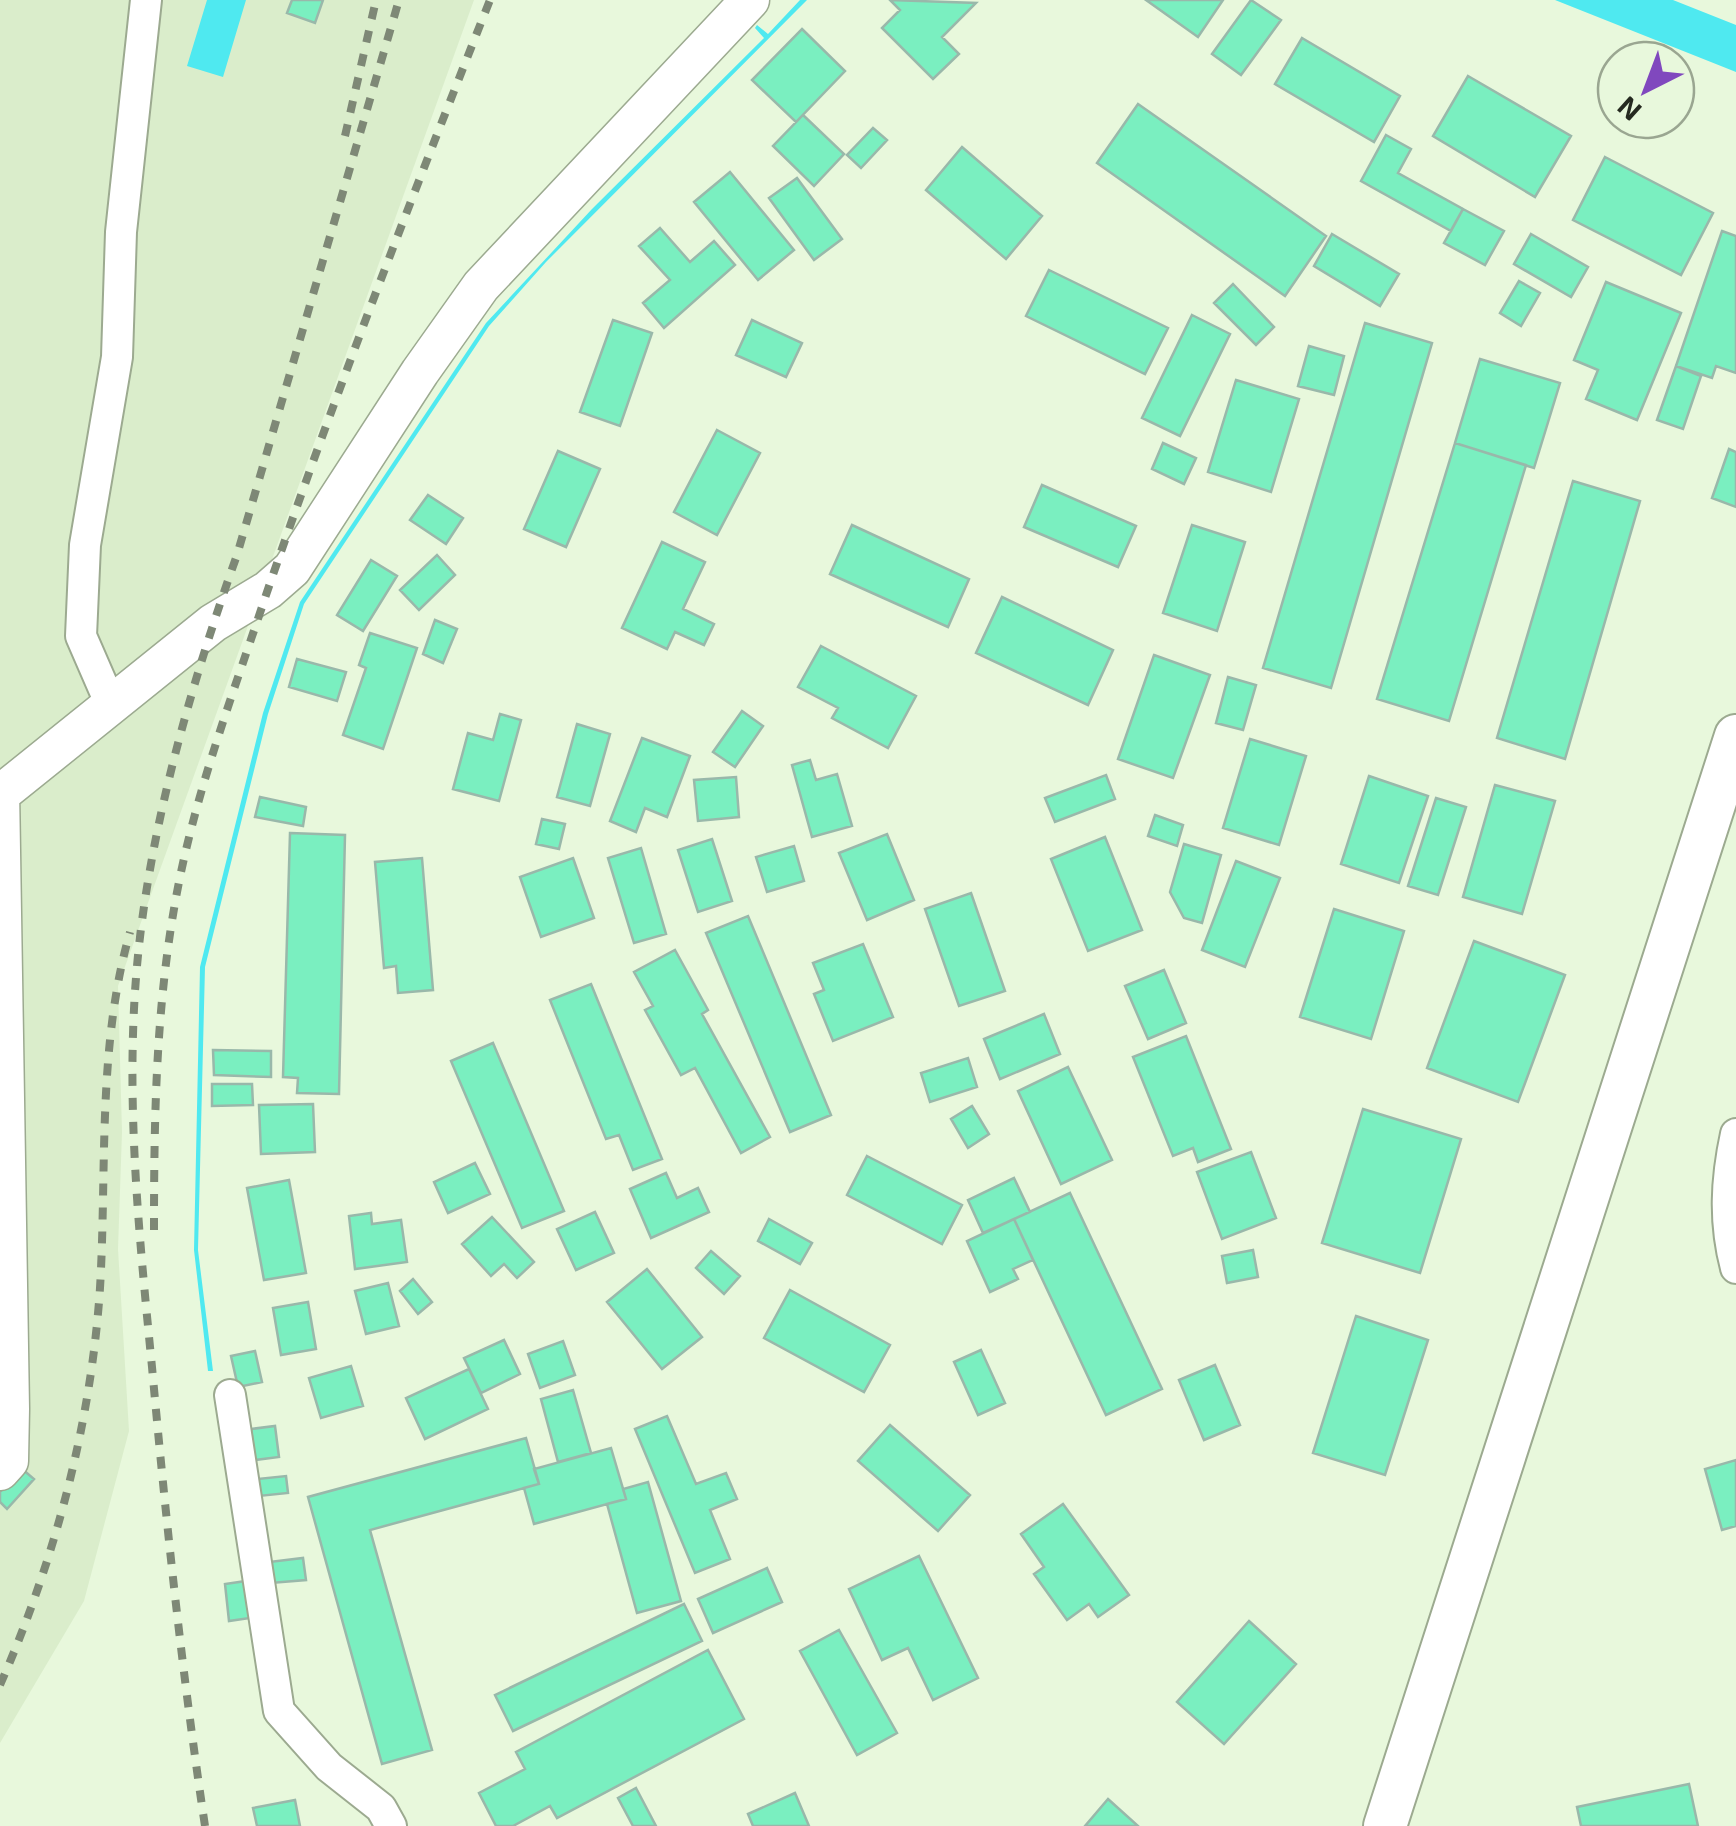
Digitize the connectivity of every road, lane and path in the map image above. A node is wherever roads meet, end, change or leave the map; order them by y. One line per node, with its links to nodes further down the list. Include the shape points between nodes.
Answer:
1 (146, 0): 3 (street, via 121,232 117,357 84,563 80,636)
2 (750, 0): 3 (street, via 482,286 292,569)
3 (112, 705): 5 (street)
4 (1736, 736): 11 (main road)
5 (2, 791): 9 (street, via 10,1410 9,1461)
6 (1736, 1134): 7 (street, via 1727,1196)
7 (1736, 1268)
8 (230, 1396): 10 (street, via 278,1712 329,1768 381,1808)
9 (0, 1471)
10 (391, 1826)
11 (1385, 1826)

